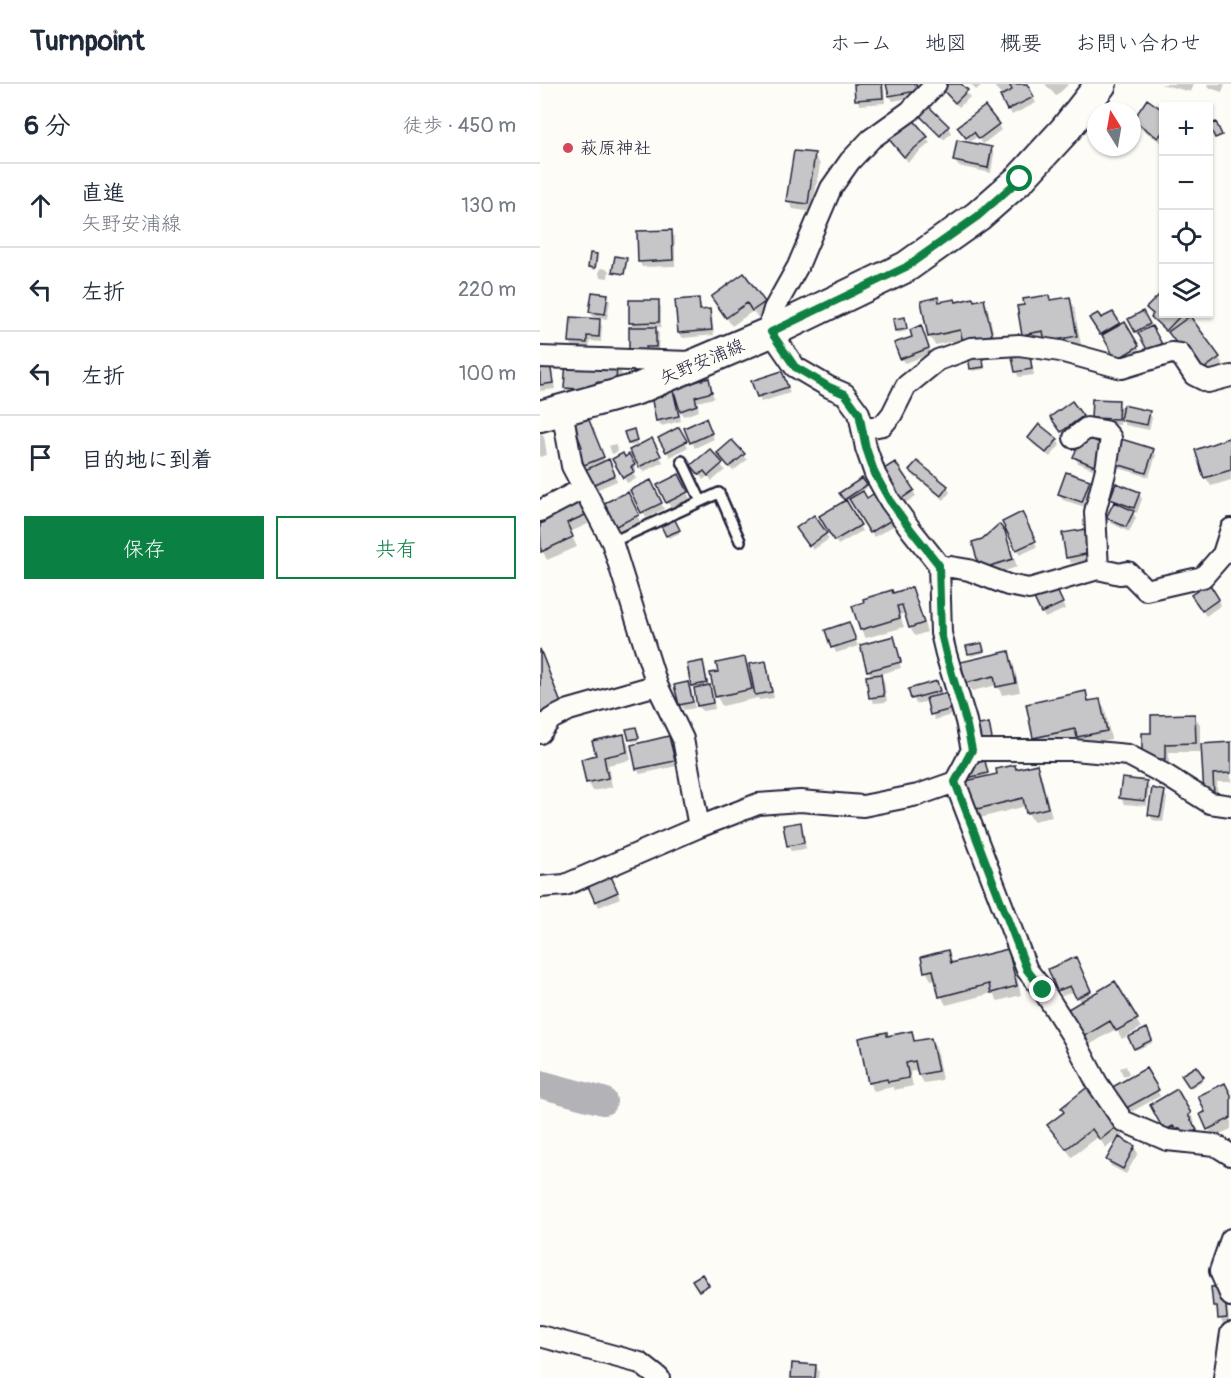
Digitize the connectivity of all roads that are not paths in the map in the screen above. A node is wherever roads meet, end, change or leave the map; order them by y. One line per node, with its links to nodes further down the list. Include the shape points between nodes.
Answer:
1 (936, 84): 3 (street, via 910,111 871,139 831,188 798,266 774,309)
2 (1101, 84): 3 (main road, 矢野安浦線, via 1020,179 978,216 906,267)
3 (771, 332): 5 (main road, 矢野安浦線); 8 (street, via 795,367 845,394 859,413)
4 (540, 357): 5 (street)
5 (703, 362): 7 (main road, 矢野安浦線, via 637,389)
6 (1231, 376): 8 (street, via 1208,382 1194,375 1180,354 1171,353 1122,368 1060,351 1019,345 971,348 938,360 906,386 883,424)
7 (551, 413): 11 (street)
8 (862, 429): 17 (street, via 875,474 890,501)
9 (1074, 438): 18 (street, via 1087,428 1105,431 1111,438 1095,512)
10 (682, 461): 12 (lane)
11 (584, 488): 13 (street); 16 (street)
12 (701, 501): 15 (lane, via 719,493); 16 (lane)
13 (540, 511)
14 (1231, 529): 18 (street, via 1223,554 1203,577 1146,591 1128,572)
15 (740, 541)
16 (612, 542): 19 (street)
17 (939, 565): 18 (street, via 1029,589); 21 (street, via 941,633)
18 (1098, 569)
19 (657, 685): 20 (street, via 569,710 551,719); 24 (street, via 684,739)
20 (540, 733)
21 (972, 750): 22 (street); 23 (street, via 1074,750 1128,755 1210,803)
22 (955, 782): 24 (street, via 918,795 863,806 801,801 758,804); 26 (street, via 1027,970 1123,1121 1167,1140 1215,1145)
23 (1231, 806)
24 (699, 827): 25 (street, via 565,885)
25 (540, 887)
26 (1231, 1155)
27 (1231, 1239): 28 (street, via 1220,1271)
28 (1231, 1296)
29 (1231, 1333): 32 (street)
30 (540, 1336): 31 (street, via 640,1363)
31 (659, 1378)
32 (1224, 1378)

